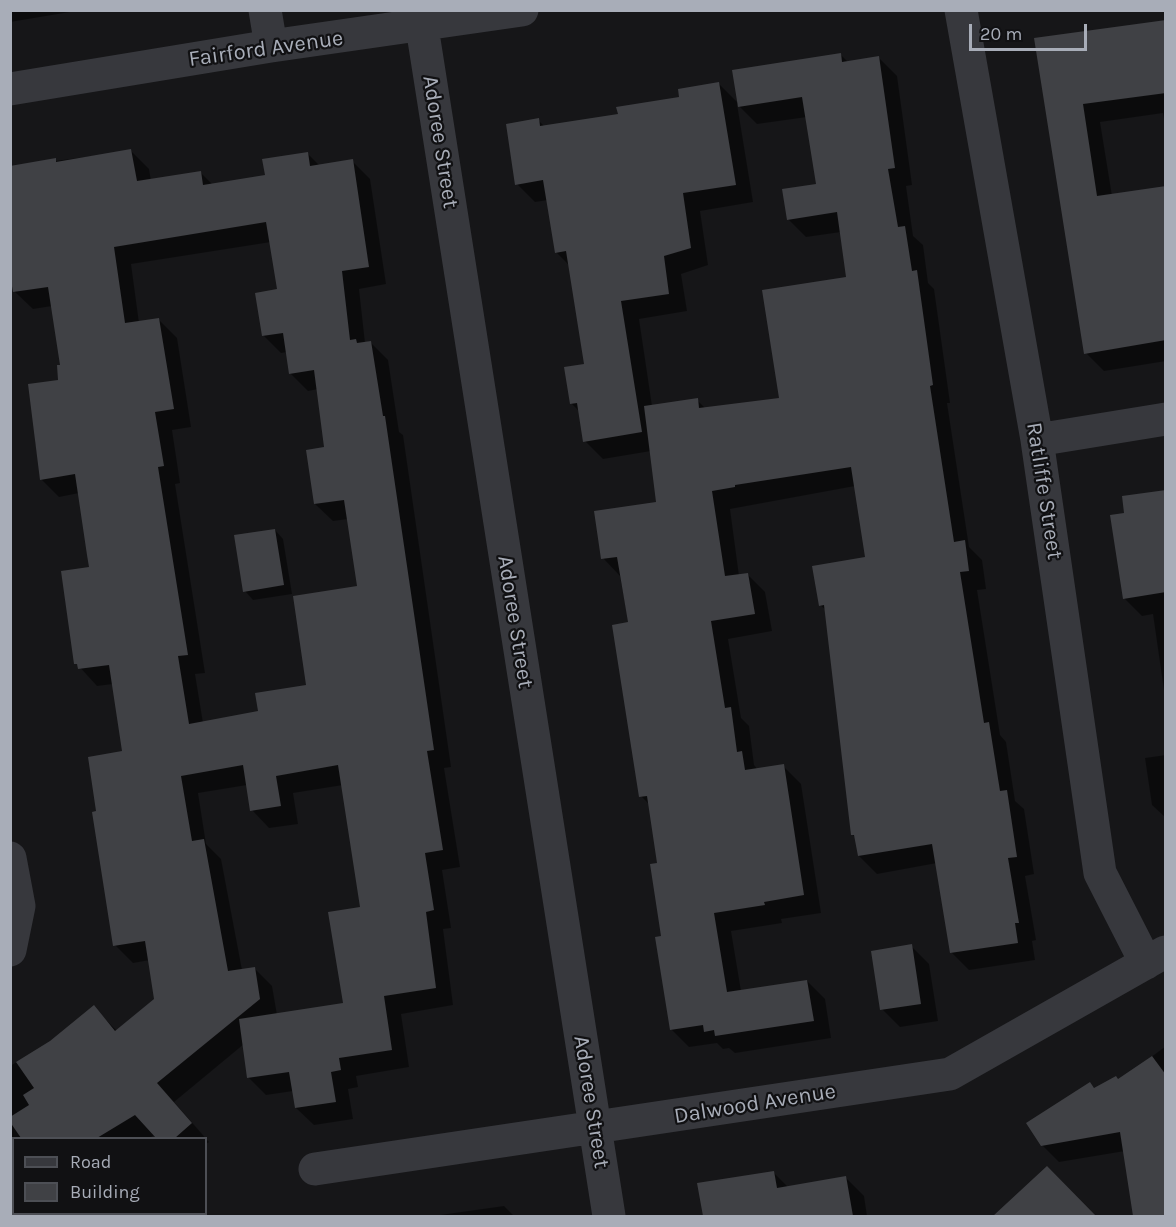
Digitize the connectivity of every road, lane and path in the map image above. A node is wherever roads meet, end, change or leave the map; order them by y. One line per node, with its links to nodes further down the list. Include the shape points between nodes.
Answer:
1 (265, 10): 5 (street)
2 (522, 10): 4 (street, Fairford Avenue)
3 (961, 10): 8 (street, Ratliffe Street)
4 (422, 27): 5 (street, Fairford Avenue); 12 (street, Adoree Street)
5 (271, 46): 6 (street, Fairford Avenue)
6 (10, 89)
7 (1166, 419): 8 (street)
8 (1037, 440): 11 (street, Ratliffe Street, via 1100,873)
9 (10, 858): 10 (street, via 19,906)
10 (11, 949)
11 (1156, 957): 12 (street, Dalwood Avenue, via 950,1074)
12 (595, 1129): 13 (street, Dalwood Avenue); 14 (street, Adoree Street)
13 (315, 1169)
14 (609, 1216)

